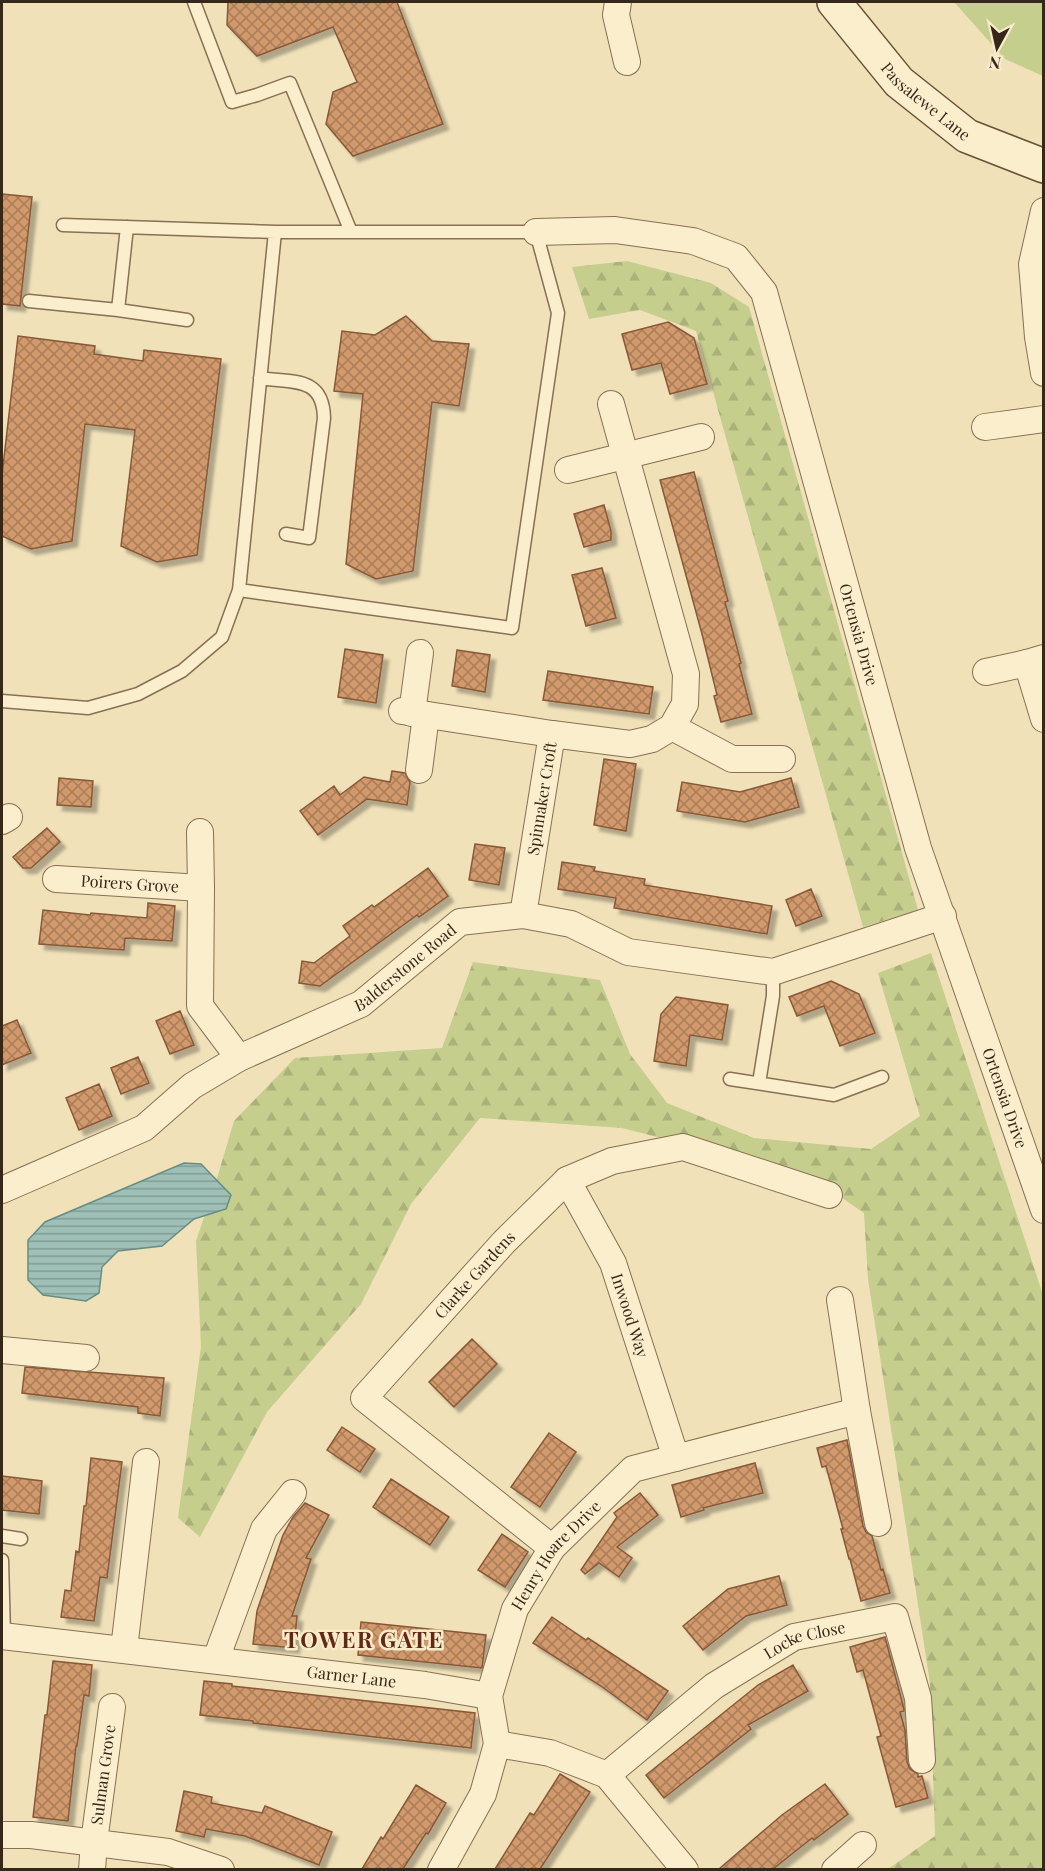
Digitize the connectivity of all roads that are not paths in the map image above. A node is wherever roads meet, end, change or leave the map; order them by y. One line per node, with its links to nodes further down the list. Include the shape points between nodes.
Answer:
1 (194, 2): 10 (lane, via 232,102 290,83)
2 (618, 2): 4 (street, via 616,15)
3 (834, 2): 5 (street, Passalewe Lane, via 899,82 967,136)
4 (627, 62)
5 (1044, 166)
6 (1044, 211): 15 (street, via 1032,264)
7 (63, 225): 8 (lane)
8 (127, 227): 9 (lane); 13 (lane)
9 (275, 232): 10 (lane); 16 (lane)
10 (351, 232): 11 (lane)
11 (536, 232): 24 (lane, via 558,314 512,628); 39 (street, Ortensia Drive, via 615,230 693,241 736,257 764,292 918,848)
12 (29, 301): 13 (lane)
13 (118, 310): 14 (lane)
14 (187, 320)
15 (1044, 373)
16 (260, 378): 23 (lane, via 309,385 324,405 309,538); 24 (lane)
17 (611, 404): 21 (street)
18 (1044, 419): 19 (street)
19 (986, 427)
20 (701, 437): 21 (street)
21 (625, 456): 22 (street); 31 (street, via 686,674 685,704)
22 (568, 470)
23 (286, 534)
24 (239, 590): 28 (lane, via 222,637 182,671 138,694 88,708)
25 (420, 653): 29 (street)
26 (1035, 660): 27 (street); 30 (street)
27 (986, 672)
28 (2, 701)
29 (413, 713): 32 (street); 34 (street)
30 (1044, 719)
31 (672, 727): 32 (street, Spinnaker Croft, via 652,739 630,744); 33 (street, via 732,759)
32 (552, 734): 38 (street, Spinnaker Croft)
33 (782, 759)
34 (419, 770)
35 (200, 832): 37 (street, Poirers Grove)
36 (56, 879): 37 (street, Poirers Grove)
37 (201, 888): 41 (street, Poirers Grove, via 200,1006)
38 (523, 915): 40 (street, Balderstone Road, via 571,924 628,952); 41 (street, Balderstone Road, via 460,922 361,1004)
39 (943, 916): 40 (street, Balderstone Road); 48 (street, Ortensia Drive)
40 (772, 972): 44 (lane)
41 (239, 1058): 46 (street, Balderstone Road, via 192,1086 144,1128)
42 (882, 1077): 44 (lane, via 834,1095)
43 (730, 1079): 44 (lane)
44 (759, 1083)
45 (567, 1180): 47 (street, Clarke Gardens, via 612,1161 683,1147); 53 (street, Inwood Way, via 613,1263); 59 (street, Clarke Gardens, via 504,1242 364,1398)
46 (2, 1187)
47 (829, 1195)
48 (1044, 1209)
49 (840, 1300): 52 (street)
50 (2, 1350): 51 (street)
51 (86, 1359)
52 (857, 1411): 53 (street, Henry Hoare Drive); 56 (street)
53 (676, 1458): 59 (street, Henry Hoare Drive, via 633,1470)
54 (146, 1462): 62 (street)
55 (293, 1493): 63 (street, via 264,1529)
56 (878, 1523)
57 (2, 1536): 58 (lane)
58 (21, 1539)
59 (552, 1548): 64 (street, Henry Hoare Drive, via 515,1609)
60 (2, 1560): 61 (lane)
61 (3, 1636): 62 (street, Garner Lane)
62 (124, 1649): 63 (street, Garner Lane)
63 (216, 1659): 64 (street, Garner Lane, via 425,1684)
64 (489, 1696): 66 (street, Henry Hoare Drive)
65 (112, 1707): 70 (street, Sulman Grove)
66 (497, 1744): 68 (street, via 550,1753); 74 (street, Henry Hoare Drive, via 483,1794)
67 (922, 1760): 68 (street, Locke Close, via 918,1698 895,1617 794,1637 714,1686)
68 (607, 1775): 75 (street)
69 (2, 1835): 70 (street, Sulman Grove)
70 (94, 1842): 72 (street, Sulman Grove); 73 (street, Sulman Grove, via 168,1852)
71 (863, 1845): 76 (street)
72 (92, 1869)
73 (221, 1869)
74 (441, 1869)
75 (685, 1869)
76 (835, 1869)

